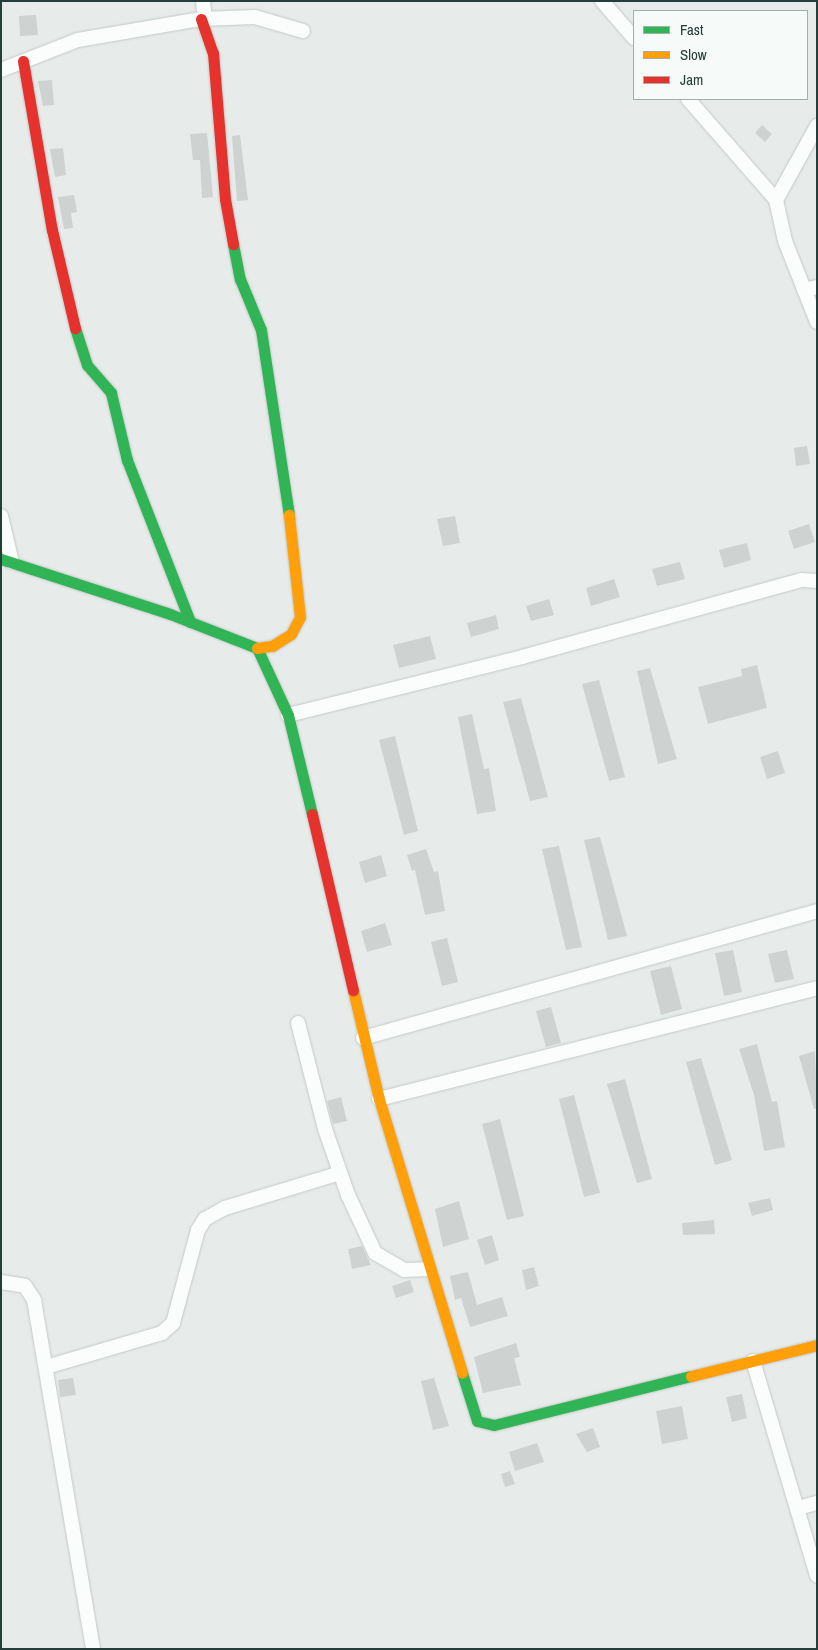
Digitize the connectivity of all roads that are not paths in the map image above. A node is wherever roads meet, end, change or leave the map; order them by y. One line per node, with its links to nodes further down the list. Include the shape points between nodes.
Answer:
1 (203, 1): 3 (street)
2 (602, 1): 5 (street)
3 (203, 19): 4 (street, via 254,17); 6 (street, via 78,40); 17 (street, via 213,52 225,199 240,279 262,330 298,574 300,617 291,634 272,646)
4 (303, 31)
5 (633, 37)
6 (23, 62): 7 (street); 16 (street, via 52,230 79,346 87,365 111,393 135,484)
7 (1, 70)
8 (689, 100): 10 (street)
9 (817, 126): 10 (street)
10 (776, 200): 11 (street, via 785,241)
11 (810, 288): 12 (street)
12 (817, 322)
13 (1, 516): 14 (street)
14 (7, 560): 16 (street)
15 (817, 581): 18 (street, via 802,580 522,658)
16 (190, 622): 17 (street)
17 (257, 648): 18 (street)
18 (288, 715): 22 (street)
19 (817, 911): 22 (street)
20 (817, 988): 23 (street)
21 (298, 1023): 24 (street)
22 (363, 1038): 23 (street)
23 (379, 1100): 25 (street)
24 (340, 1173): 25 (street, via 375,1254 404,1270); 29 (street, via 225,1208 205,1219 198,1230 173,1323 162,1333)
25 (429, 1268): 28 (street, via 477,1421 494,1425)
26 (1, 1282): 29 (street, via 25,1286 31,1291)
27 (817, 1345): 28 (street)
28 (753, 1361): 31 (street)
29 (46, 1367): 33 (street)
30 (817, 1503): 31 (street)
31 (798, 1508): 32 (street)
32 (817, 1576)
33 (93, 1649)

